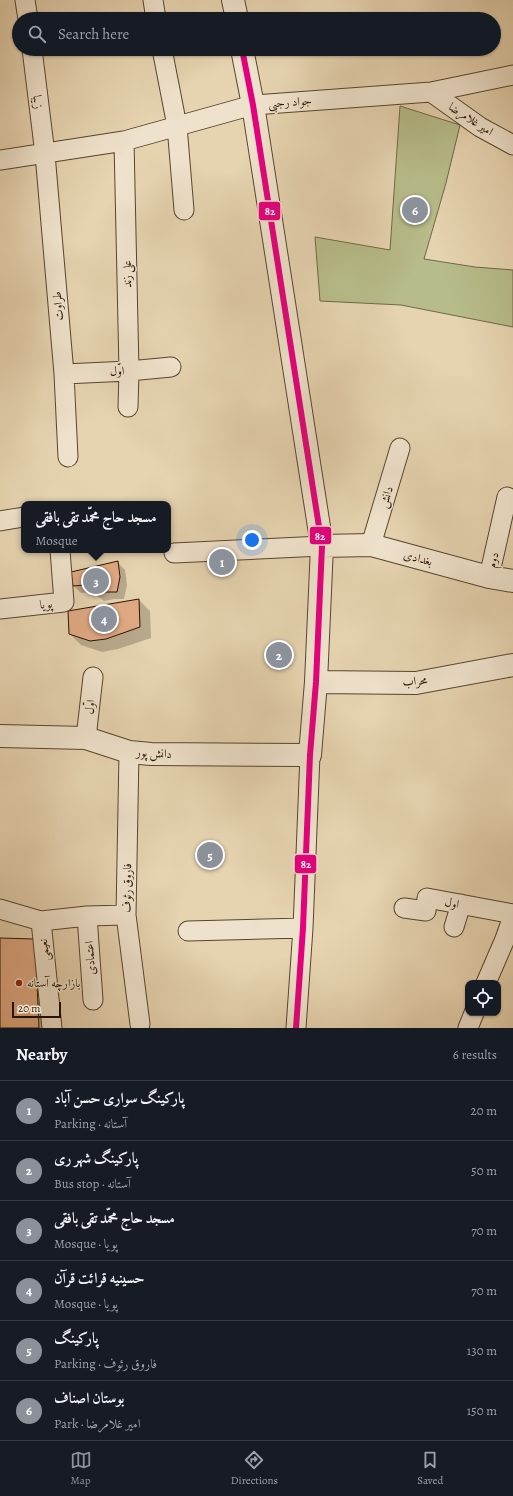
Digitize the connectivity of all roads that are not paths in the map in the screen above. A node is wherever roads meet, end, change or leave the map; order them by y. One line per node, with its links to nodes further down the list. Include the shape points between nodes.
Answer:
1 (25, 0): 4 (street)
2 (153, 0): 5 (street)
3 (233, 0): 6 (street)
4 (27, 12)
5 (155, 12)
6 (235, 12)
7 (33, 56): 16 (street, زیبا)
8 (163, 56): 13 (street)
9 (243, 56): 12 (street)
10 (513, 76): 11 (street, جواد رجبی)
11 (431, 92): 12 (street, جواد رجبی); 15 (street, امیر غلامرضا, via 480,127)
12 (252, 105): 13 (street, جواد رجبی); 29 (street)
13 (177, 126): 14 (street, جواد رجبی); 18 (street)
14 (124, 141): 16 (street, جواد رجبی); 20 (street, علی زند)
15 (513, 144)
16 (45, 154): 17 (street, جواد رجبی); 21 (street, طراوت)
17 (0, 160)
18 (184, 210)
19 (171, 367): 20 (street, اوّل)
20 (129, 371): 21 (street, اوّل); 22 (street, علی زند)
21 (64, 374): 24 (street, طراوت)
22 (128, 407)
23 (400, 448): 28 (street, دانش)
24 (68, 457)
25 (507, 497): 32 (street, دوم)
26 (21, 518): 27 (street)
27 (0, 521)
28 (371, 545): 29 (street, بغدادی); 32 (street, بغدادی)
29 (322, 546): 31 (street); 37 (street)
30 (60, 553): 34 (street, پویا, via 64,602)
31 (174, 553)
32 (489, 577): 33 (street, بغدادی)
33 (513, 582)
34 (0, 609)
35 (513, 666): 37 (street, محراب, via 416,683)
36 (93, 677): 39 (street, اوّل)
37 (316, 682): 41 (street)
38 (0, 736): 39 (street, دانش پور)
39 (86, 738): 40 (street, دانش پور)
40 (130, 752): 41 (street, دانش پور); 45 (street, فاروق رئوف)
41 (310, 755): 50 (street)
42 (461, 904): 43 (street, اول, via 427,898 426,912); 46 (street, اول); 49 (street)
43 (404, 908)
44 (0, 909): 48 (street)
45 (126, 915): 47 (street); 56 (street, فاروق رئوف)
46 (513, 915): 52 (street)
47 (87, 916): 48 (street); 54 (street, اعتمادی)
48 (41, 921): 57 (street, نعیمی)
49 (454, 927)
50 (303, 928): 51 (street); 58 (street)
51 (188, 931)
52 (509, 940): 53 (street)
53 (488, 980)
54 (93, 1000)
55 (473, 1016): 59 (street)
56 (140, 1024)
57 (52, 1028)
58 (296, 1028)
59 (468, 1028)

